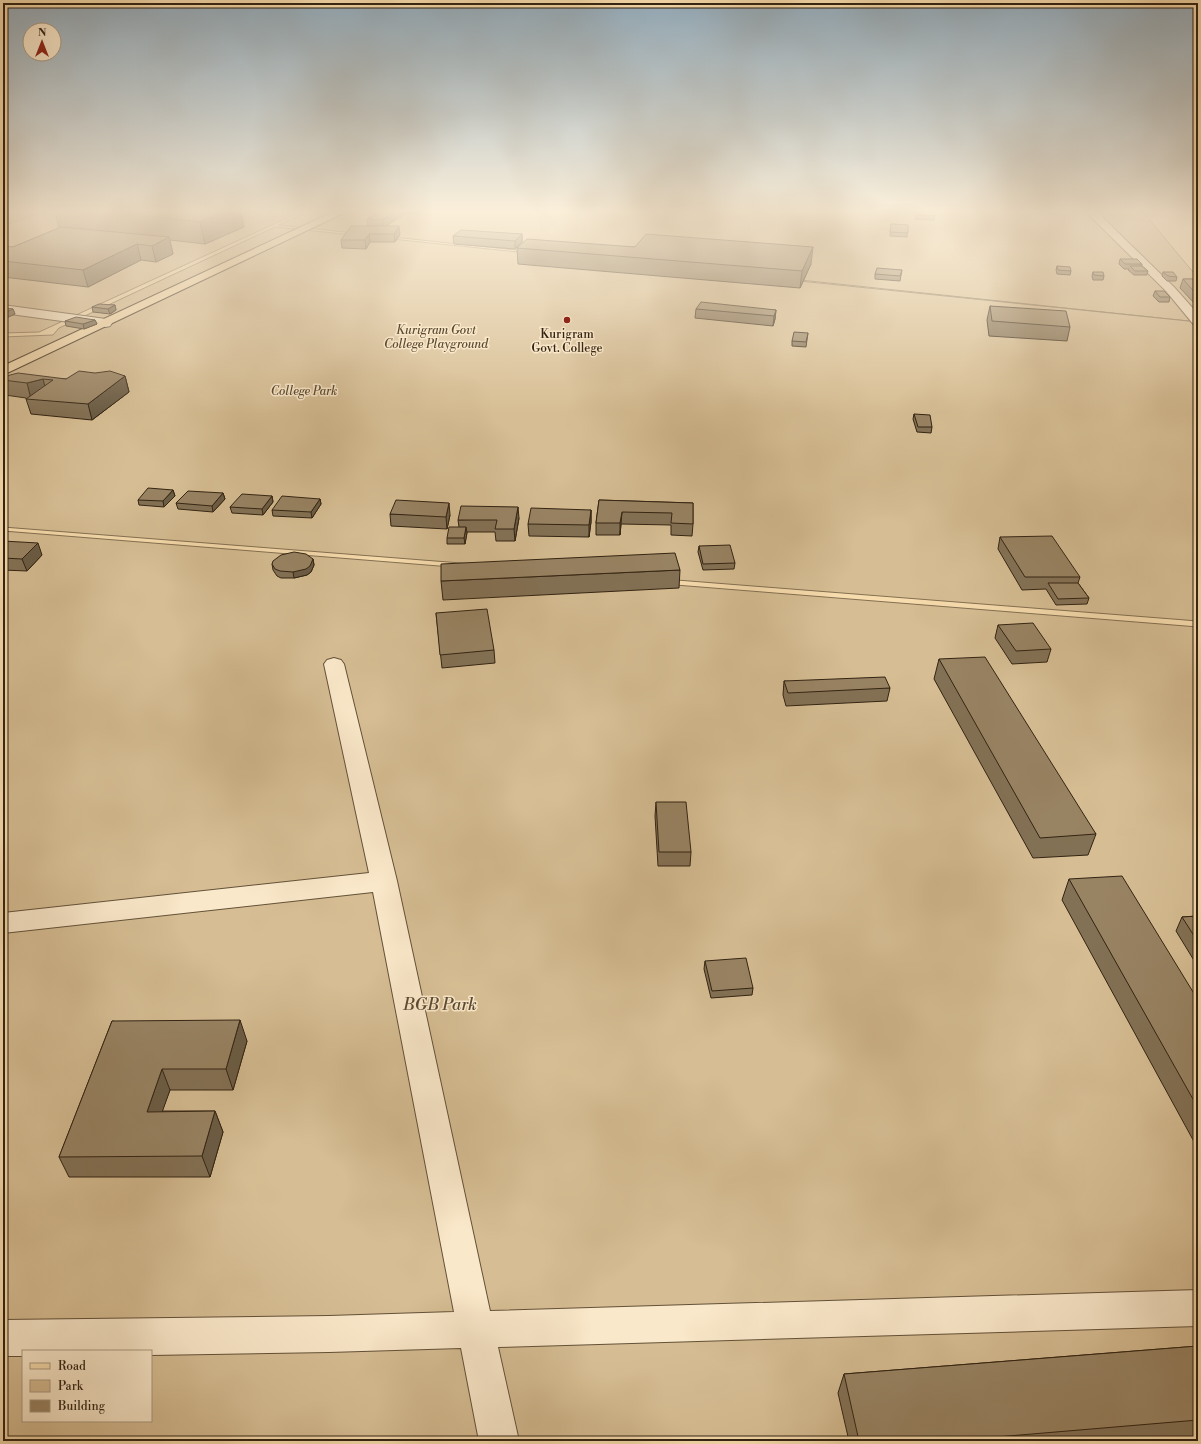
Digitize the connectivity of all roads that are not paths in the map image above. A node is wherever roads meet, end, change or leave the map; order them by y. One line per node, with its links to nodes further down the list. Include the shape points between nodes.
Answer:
1 (198, 279): 5 (main road)
2 (1159, 279): 4 (street)
3 (3, 309): 5 (street)
4 (1198, 322)
5 (106, 323): 6 (main road)
6 (3, 371)
7 (334, 664): 8 (street)
8 (384, 881): 9 (street); 11 (street)
9 (3, 923)
10 (1198, 1308): 11 (street)
11 (477, 1330): 12 (street); 13 (street)
12 (3, 1338)
13 (499, 1441)

